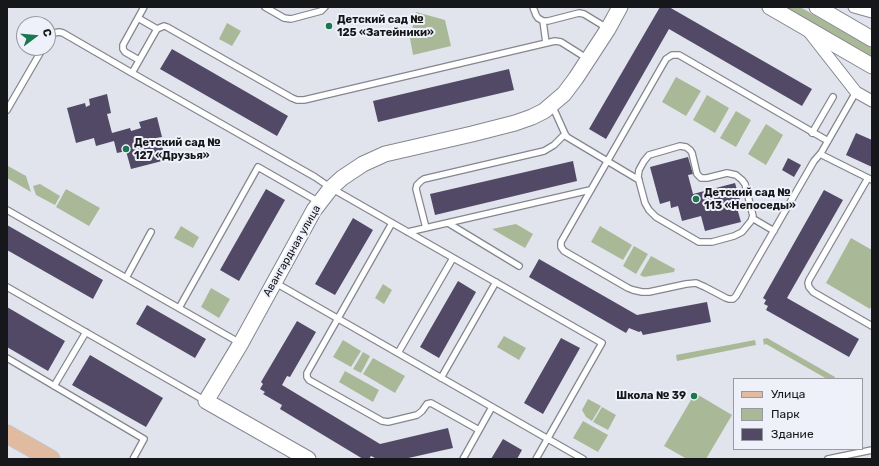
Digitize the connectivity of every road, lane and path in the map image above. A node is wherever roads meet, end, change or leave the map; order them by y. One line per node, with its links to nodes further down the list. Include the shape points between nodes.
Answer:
1 (144, 7): 10 (lane)
2 (265, 7): 3 (lane, via 284,18 291,19 321,11)
3 (325, 7)
4 (533, 7): 11 (lane, via 538,18)
5 (620, 7): 14 (street, Авангардная улица)
6 (770, 7): 12 (street)
7 (817, 7): 16 (street)
8 (854, 7): 9 (street)
9 (872, 12)
10 (138, 18): 13 (lane); 20 (lane, via 123,47 125,52)
11 (543, 21): 14 (lane, via 579,13); 17 (lane)
12 (805, 27): 21 (street); 23 (street)
13 (157, 29): 17 (lane, via 166,27 292,98 301,100); 20 (lane)
14 (608, 29): 19 (street, Авангардная улица)
15 (56, 33): 22 (lane, via 63,33)
16 (872, 39)
17 (546, 43): 19 (lane, via 560,42)
18 (38, 56): 27 (lane)
19 (588, 59): 26 (street, Авангардная улица, via 564,94)
20 (139, 60): 22 (lane)
21 (872, 66)
22 (132, 73): 35 (lane)
23 (856, 92): 25 (street); 30 (lane)
24 (833, 97): 28 (lane)
25 (872, 101)
26 (552, 104): 29 (lane); 35 (street, Авангардная улица, via 544,111 515,123 386,154 363,164)
27 (7, 110)
28 (812, 133): 30 (lane); 32 (lane, via 679,55 672,55 666,59)
29 (565, 134): 32 (lane, via 570,140); 42 (lane, via 544,151 421,181 416,189)
30 (828, 141): 31 (lane)
31 (820, 154): 33 (lane); 43 (lane)
32 (607, 161): 34 (lane); 36 (lane)
33 (870, 179): 54 (lane, via 808,283 812,292)
34 (639, 180): 39 (lane, via 645,203 651,213 699,242 712,242 737,234 744,230); 39 (lane, via 639,170 648,156 680,146 686,147 692,153 697,174 701,178 727,173 742,180)
35 (331, 188): 37 (street, Авангардная улица); 40 (lane)
36 (590, 190): 41 (lane); 43 (lane, via 561,242 561,247 637,292 691,283 705,287 729,300 734,299)
37 (319, 202): 49 (street, Авангардная улица); 52 (lane, via 258,167)
38 (7, 210): 48 (lane)
39 (752, 218): 43 (lane)
40 (392, 223): 45 (lane); 53 (lane)
41 (448, 223): 42 (lane); 47 (lane)
42 (426, 228): 45 (lane)
43 (774, 231)
44 (151, 232): 48 (lane)
45 (408, 232): 46 (lane)
46 (453, 258): 50 (lane); 57 (lane)
47 (519, 266)
48 (126, 278): 52 (lane)
49 (274, 282): 53 (lane); 56 (street, Авангардная улица)
50 (496, 282): 59 (lane); 65 (lane, via 602,343)
51 (7, 287): 55 (lane)
52 (179, 308): 56 (lane)
53 (338, 319): 57 (lane); 63 (lane, via 307,373 309,380 382,421 417,415 431,403)
54 (872, 326)
55 (86, 332): 60 (lane); 61 (lane)
56 (240, 343): 61 (street, Авангардная улица)
57 (398, 353): 59 (lane)
58 (7, 358): 60 (lane)
59 (441, 378): 62 (lane)
60 (54, 386): 68 (lane, via 144,439)
61 (206, 401): 69 (street)
62 (492, 407): 63 (lane); 65 (lane)
63 (479, 430): 70 (lane)
64 (7, 434): 67 (main road)
65 (547, 439): 71 (lane); 72 (lane)
66 (872, 450): 73 (lane)
67 (51, 459)
68 (133, 459)
69 (308, 459)
70 (462, 459)
71 (536, 459)
72 (583, 459)
73 (828, 459)

